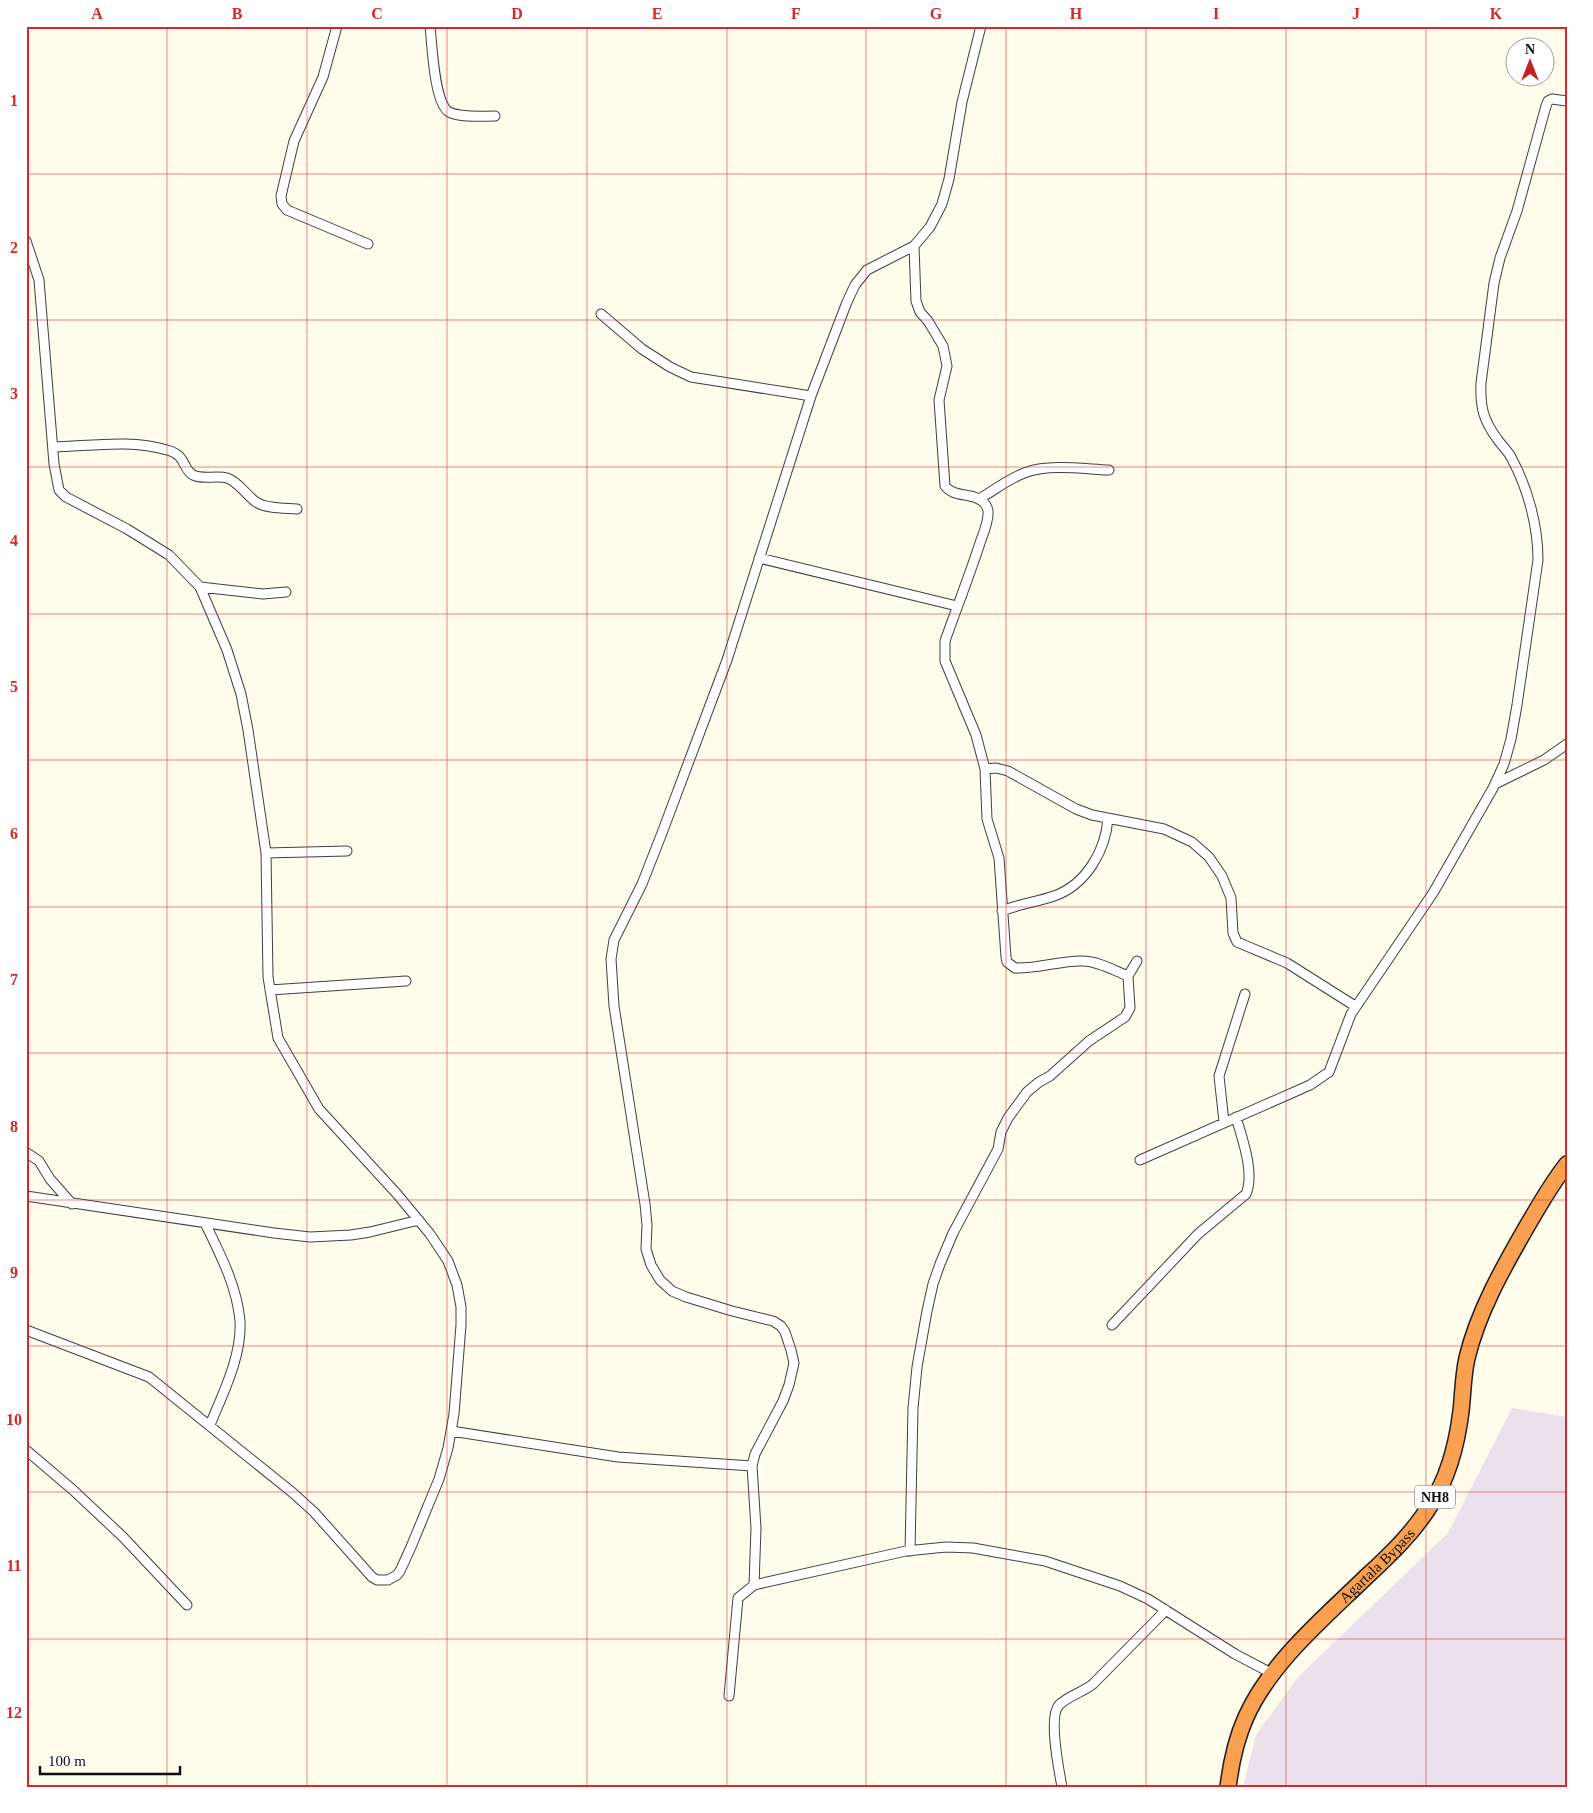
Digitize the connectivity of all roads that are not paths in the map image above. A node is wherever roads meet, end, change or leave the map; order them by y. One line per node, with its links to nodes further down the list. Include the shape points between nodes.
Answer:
1 (337, 26): 7 (street, via 323,77 294,141 280,196 287,210)
2 (430, 26): 5 (street, via 438,88 444,108 451,113)
3 (981, 26): 8 (street, via 942,204 930,227)
4 (1567, 101): 21 (street, via 1552,98 1546,106 1494,282 1481,383 1480,399 1485,422 1512,457 1538,543 1511,739)
5 (495, 116)
6 (26, 241): 11 (street, via 38,280)
7 (368, 244)
8 (914, 246): 10 (street, via 867,270 855,284); 13 (street, via 916,301 943,346 947,366 939,400 945,486 956,494)
9 (601, 314): 10 (street, via 642,349 670,368 691,377)
10 (811, 396): 15 (street)
11 (53, 448): 14 (street, via 127,443 167,450 178,454 190,473 229,479 262,506); 16 (street, via 57,481 66,497 169,555)
12 (1109, 470): 13 (street, via 1026,472)
13 (979, 499): 18 (street, via 986,504 987,521)
14 (297, 509)
15 (759, 558): 18 (street); 46 (street, via 723,670 642,884 614,940 610,959 614,1006 645,1204 646,1249 651,1265 672,1291 773,1321 785,1332 791,1350 794,1363 789,1385)
16 (200, 587): 17 (street, via 245,593); 24 (street, via 227,650 241,694)
17 (286, 592)
18 (957, 606): 20 (street, via 945,641 945,661 976,735)
19 (1567, 744): 21 (street, via 1544,760)
20 (985, 769): 22 (street, via 1008,771 1076,809); 25 (street, via 987,819 999,858)
21 (1495, 784): 31 (street, via 1432,893)
22 (1108, 818): 25 (street, via 1103,844 1092,866 1074,886 1056,895); 31 (street, via 1164,829 1192,842 1209,857 1222,876 1231,898 1233,933 1237,942 1287,963)
23 (346, 851): 24 (street)
24 (266, 853): 29 (street)
25 (1002, 910): 27 (street, via 1004,952 1011,966 1023,968 1083,961)
26 (1137, 961): 27 (street)
27 (1128, 976): 47 (street, via 1130,1008 1125,1017 1089,1041 1033,1087 1008,1118 998,1149 953,1232 940,1264 917,1367)
28 (406, 981): 29 (street)
29 (270, 990): 39 (street, via 278,1038 310,1096)
30 (1245, 994): 33 (street, via 1219,1076)
31 (1355, 1006): 32 (street, via 1326,1075)
32 (1236, 1117): 33 (street); 41 (street, via 1247,1163 1246,1194 1198,1234)
33 (1224, 1122): 35 (street)
34 (27, 1153): 38 (street, via 39,1161)
35 (1140, 1160)
36 (1567, 1164): 51 (highway, Agartala Bypass / NH8, via 1518,1242 1480,1319 1467,1359 1456,1443 1443,1483 1432,1503 1406,1537 1311,1631)
37 (26, 1196): 38 (street)
38 (72, 1204): 40 (street)
39 (419, 1220): 40 (street, via 370,1232 310,1237); 44 (street, via 448,1261 461,1307)
40 (204, 1223): 43 (street, via 223,1259 240,1321 237,1351)
41 (1112, 1325)
42 (26, 1330): 43 (street, via 150,1377)
43 (210, 1425): 44 (street, via 293,1492 368,1574 382,1581 397,1575 408,1555 438,1479)
44 (451, 1432): 46 (street, via 618,1457)
45 (26, 1450): 49 (street, via 123,1537)
46 (752, 1466): 48 (street, via 756,1520)
47 (910, 1551): 48 (street); 50 (street, via 973,1548 1046,1561 1120,1586)
48 (754, 1585): 52 (street, via 738,1598)
49 (187, 1605)
50 (1166, 1610): 51 (street); 53 (street, via 1093,1684 1058,1706 1054,1721)
51 (1273, 1674): 54 (highway, Agartala Bypass / NH8, via 1246,1717)
52 (729, 1696)
53 (1062, 1787)
54 (1228, 1787)

